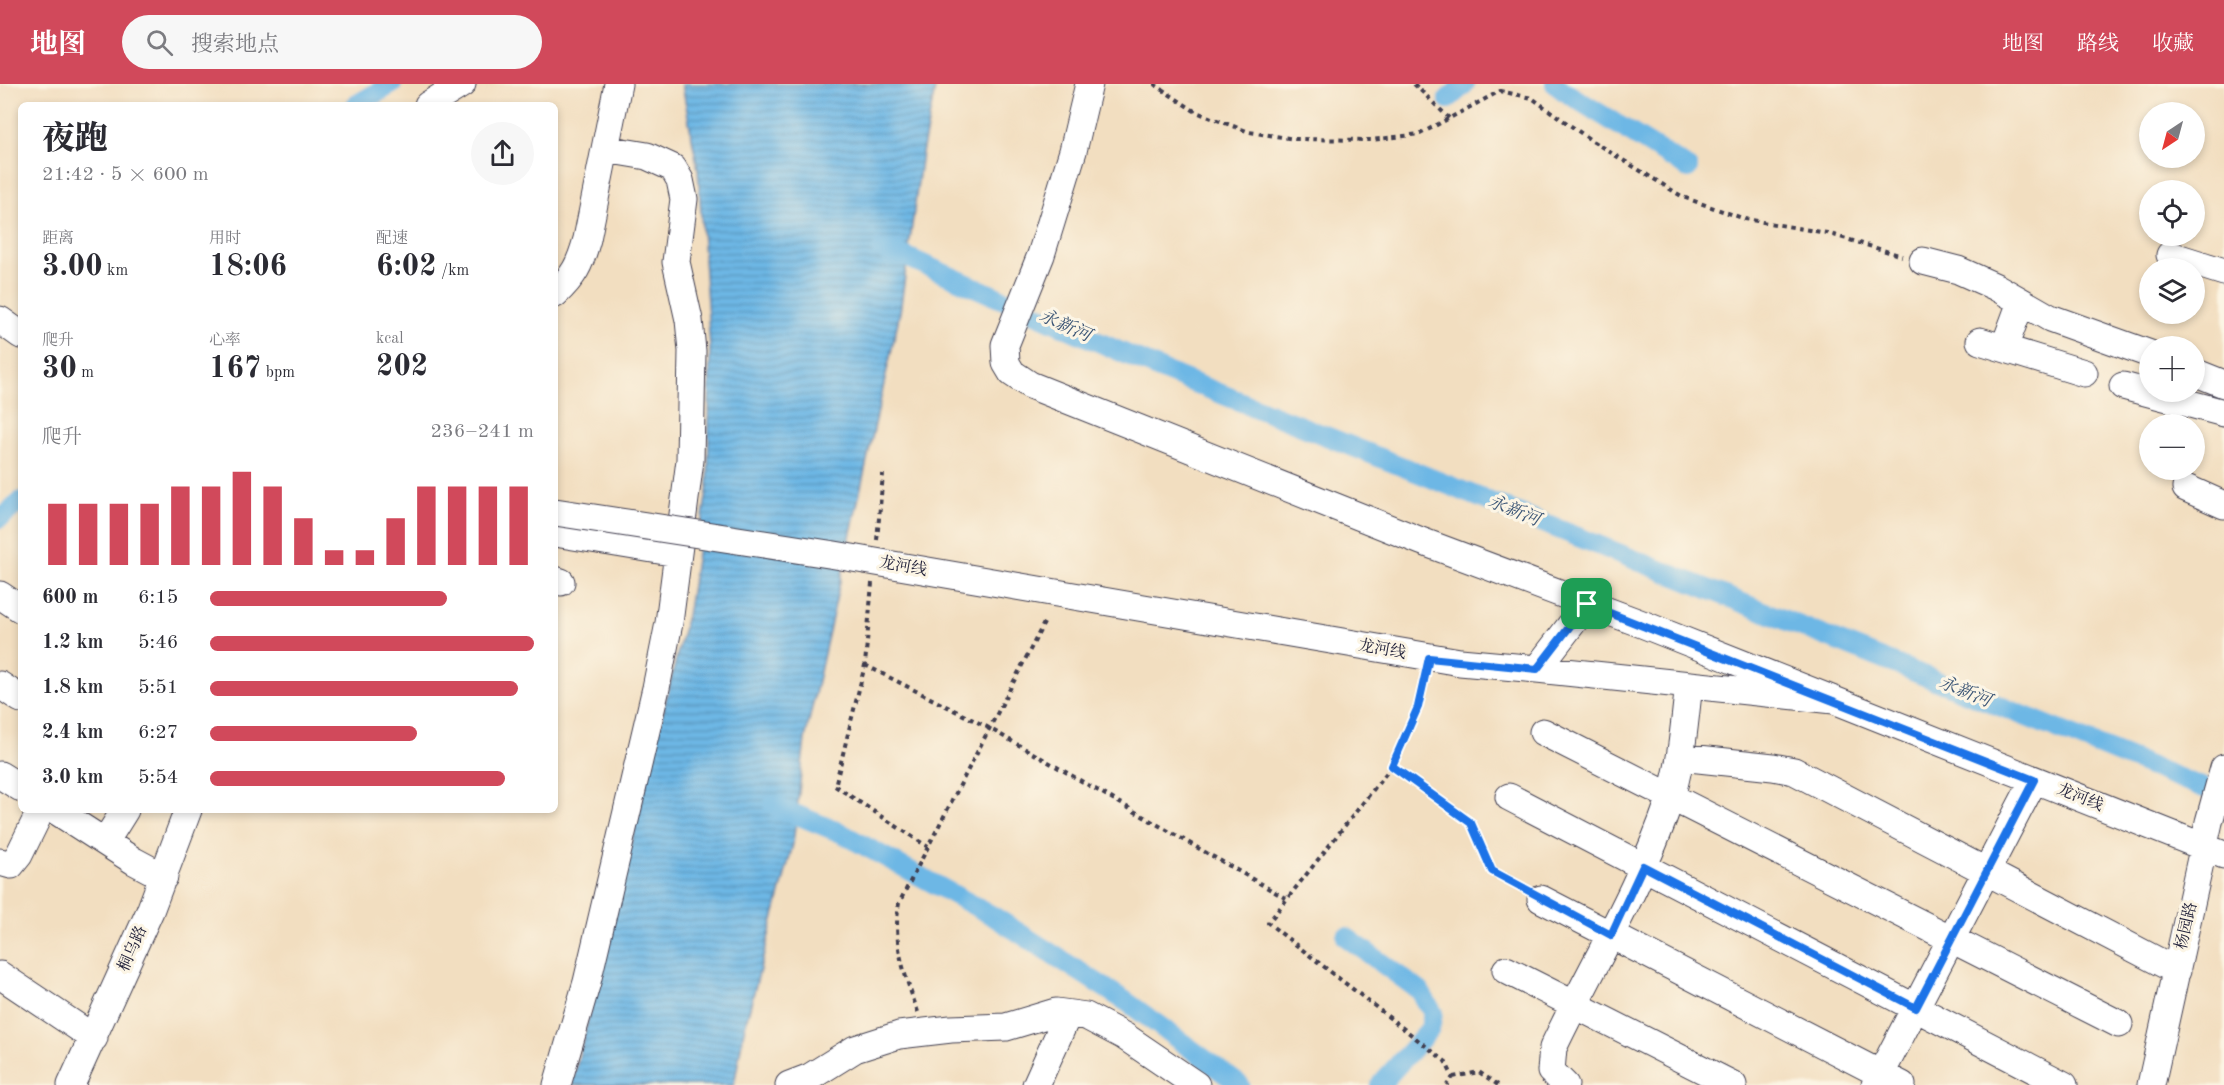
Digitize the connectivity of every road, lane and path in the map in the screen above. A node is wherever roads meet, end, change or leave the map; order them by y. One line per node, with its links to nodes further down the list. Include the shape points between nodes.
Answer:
1 (462, 84): 6 (street)
2 (618, 84): 8 (street)
3 (1089, 84): 33 (street, via 1073,151 1036,268 1005,345 1006,363 1012,373 1030,385)
4 (1154, 84): 7 (path, via 1196,112 1249,132 1295,139 1371,140 1420,134)
5 (1414, 84): 7 (path)
6 (433, 102)
7 (1449, 118): 10 (path, via 1500,91 1532,98 1592,141 1683,197 1745,219 1827,233)
8 (606, 149): 12 (street, via 581,262); 30 (street, via 647,156 673,168 682,189 676,262 692,351 692,432)
9 (2170, 255): 11 (street)
10 (1923, 261): 13 (street, via 1958,270)
11 (2224, 272)
12 (558, 291)
13 (2021, 302): 14 (street); 19 (street, via 1992,344)
14 (2050, 318): 16 (street); 19 (street)
15 (0, 320): 17 (street)
16 (2084, 330): 18 (street); 19 (street, via 2077,371)
17 (18, 333)
18 (2139, 350)
19 (2037, 358)
20 (2205, 376): 21 (street)
21 (2224, 384)
22 (2191, 402): 23 (street)
23 (2224, 413)
24 (883, 474): 29 (path)
25 (2186, 488): 26 (street)
26 (2224, 505)
27 (558, 512): 36 (street, 龙河线, bridge, via 835,555)
28 (558, 534): 30 (street)
29 (876, 546)
30 (678, 554): 80 (street, via 653,699 587,982)
31 (873, 581): 37 (path)
32 (0, 595): 34 (street)
33 (1587, 604): 38 (street); 42 (street)
34 (18, 607)
35 (1044, 623): 43 (path)
36 (1429, 658): 38 (street, 龙河线); 46 (path, via 1418,707)
37 (865, 665): 43 (path); 59 (path, via 835,786)
38 (1537, 669): 40 (street, 龙河线)
39 (0, 685): 41 (street)
40 (1689, 685): 42 (street, 龙河线); 45 (street)
41 (18, 697)
42 (1834, 700): 49 (street, 龙河线)
43 (989, 728): 59 (path); 64 (path)
44 (1543, 732): 52 (street)
45 (1680, 757): 52 (street); 62 (street, via 1794,771)
46 (1392, 766): 64 (path); 65 (path, via 1471,823 1492,871)
47 (2224, 768): 58 (street, 杨园路)
48 (0, 775): 50 (street)
49 (2034, 780): 58 (street, 龙河线); 62 (street)
50 (18, 786)
51 (1509, 797): 61 (street)
52 (1670, 797): 61 (street); 67 (street)
53 (40, 813): 60 (street, via 19,855 11,864)
54 (60, 813): 57 (street)
55 (123, 813): 57 (street)
56 (187, 813): 63 (street, 桐乌路)
57 (105, 842): 63 (street)
58 (2213, 842): 69 (street, 杨园路)
59 (927, 848): 75 (path, via 899,903 895,922 898,952 918,1012)
60 (0, 862)
61 (1643, 866): 66 (street); 72 (street)
62 (1987, 872): 67 (street); 69 (street)
63 (164, 877): 76 (street, 桐乌路)
64 (1287, 898): 77 (path, via 1268,923 1444,1061)
65 (1542, 899): 66 (street)
66 (1611, 935): 71 (street); 78 (street)
67 (1952, 939): 72 (street); 74 (street)
68 (1506, 970): 71 (street)
69 (2177, 971): 89 (street, 杨园路)
70 (0, 975): 76 (street)
71 (1574, 1004): 86 (street, via 1553,1048 1551,1071); 87 (street)
72 (1916, 1008): 78 (street); 88 (street)
73 (1068, 1014): 75 (street, via 1056,1012 1006,1027); 82 (street); 83 (street, via 1086,1016 1124,1036)
74 (2119, 1024)
75 (916, 1033): 81 (street, via 855,1048 810,1077)
76 (94, 1038): 79 (street, 桐乌路)
77 (1453, 1077): 84 (path); 85 (path, via 1479,1072)
78 (1886, 1081)
79 (71, 1085)
80 (557, 1085)
81 (789, 1085)
82 (1036, 1085)
83 (1196, 1085)
84 (1447, 1085)
85 (1498, 1085)
86 (1565, 1085)
87 (1733, 1085)
88 (2064, 1085)
89 (2151, 1085)

